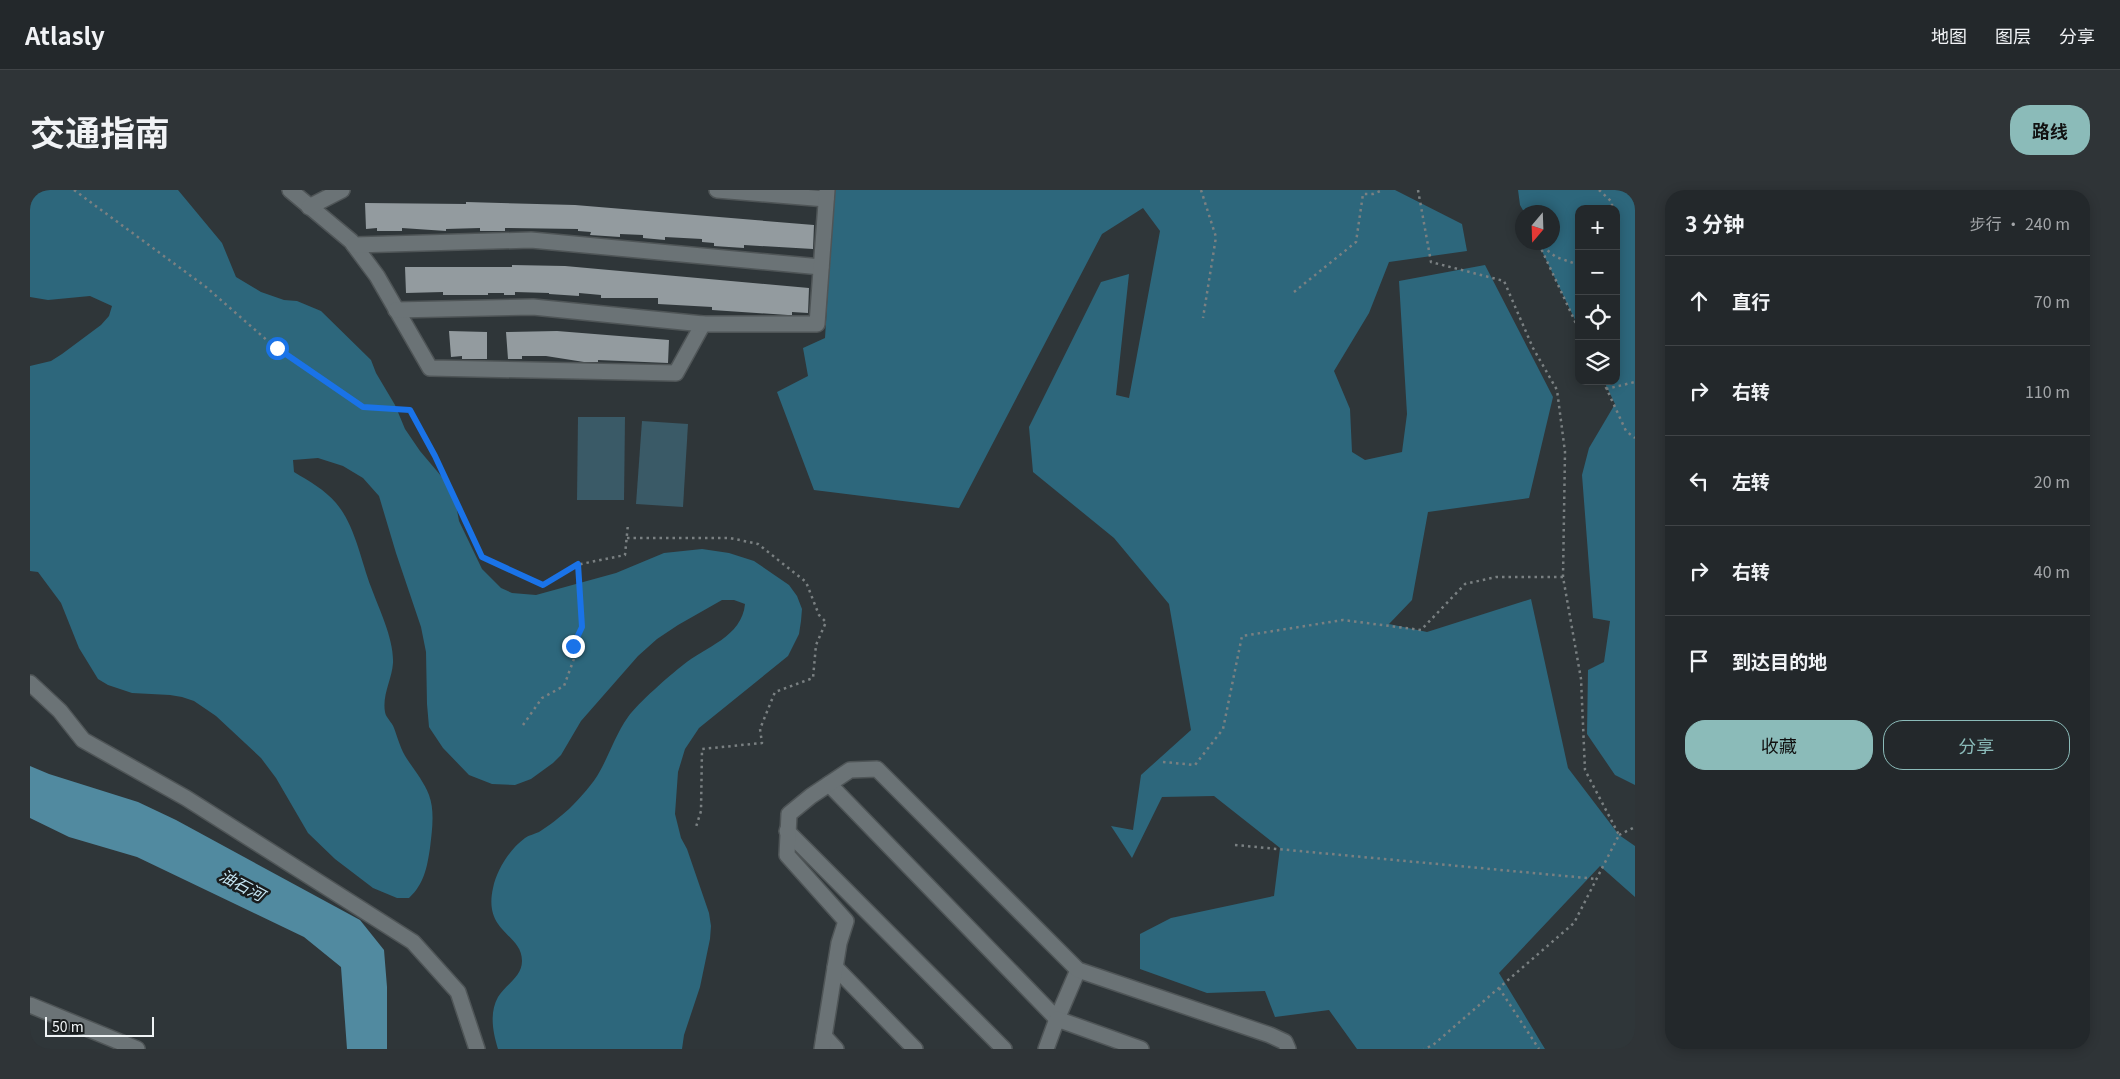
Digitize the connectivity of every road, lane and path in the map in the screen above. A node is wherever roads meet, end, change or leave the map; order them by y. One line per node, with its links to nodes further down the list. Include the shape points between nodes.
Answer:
1 (74, 190): 26 (path, via 206,288 277,348 363,407 410,410 482,557 543,585)
2 (290, 190): 11 (street)
3 (342, 190): 11 (street)
4 (717, 190): 9 (street)
5 (1201, 190): 17 (path, via 1216,237)
6 (1383, 190): 15 (path, via 1363,194 1356,242)
7 (1418, 190): 27 (path, via 1431,262 1504,281 1557,390 1565,452)
8 (1599, 190): 10 (path)
9 (826, 194): 14 (street)
10 (1612, 205)
11 (309, 207): 12 (street)
12 (354, 245): 14 (street, via 532,240); 16 (street)
13 (1575, 264): 18 (path, via 1556,257 1539,244)
14 (822, 267): 19 (street, via 818,324)
15 (1294, 292)
16 (396, 310): 19 (street, via 533,307); 19 (street, via 430,368 676,373)
17 (1202, 318)
18 (1575, 321)
19 (703, 324)
20 (1635, 382): 22 (path)
21 (1604, 385): 22 (path)
22 (1606, 389): 23 (path, via 1626,431)
23 (1635, 438)
24 (628, 524): 25 (path)
25 (627, 538): 26 (path, via 625,555); 32 (path, via 730,538 758,544 806,582 819,615 826,622 816,645 813,678 775,692 760,729 762,743 702,749 700,811)
26 (578, 564): 29 (path, via 582,627 573,646 575,656 564,686 542,698)
27 (1563, 577): 30 (path, via 1496,577 1465,584 1421,630 1343,620 1242,636 1223,729 1195,765); 35 (path, via 1581,680 1585,770)
28 (30, 683): 45 (street, via 60,711 83,740 186,798 413,942 458,992)
29 (524, 725)
30 (1164, 762)
31 (829, 784): 34 (street, via 789,814); 39 (street, via 850,770 878,769); 42 (street)
32 (696, 827)
33 (1635, 827): 35 (path)
34 (787, 832): 38 (street, via 787,855 846,922); 48 (street)
35 (1619, 835): 37 (path)
36 (1235, 845): 37 (path)
37 (1597, 879): 40 (path, via 1574,923)
38 (835, 967): 43 (street); 47 (street)
39 (1078, 970): 42 (street); 51 (street, via 1270,1035 1285,1042)
40 (1499, 988): 52 (path, via 1433,1045); 53 (path)
41 (30, 1005): 44 (street)
42 (1057, 1019): 49 (street); 50 (street)
43 (823, 1042): 46 (street)
44 (137, 1049)
45 (477, 1049)
46 (836, 1049)
47 (915, 1049)
48 (1004, 1049)
49 (1046, 1049)
50 (1141, 1049)
51 (1288, 1049)
52 (1424, 1049)
53 (1539, 1049)

